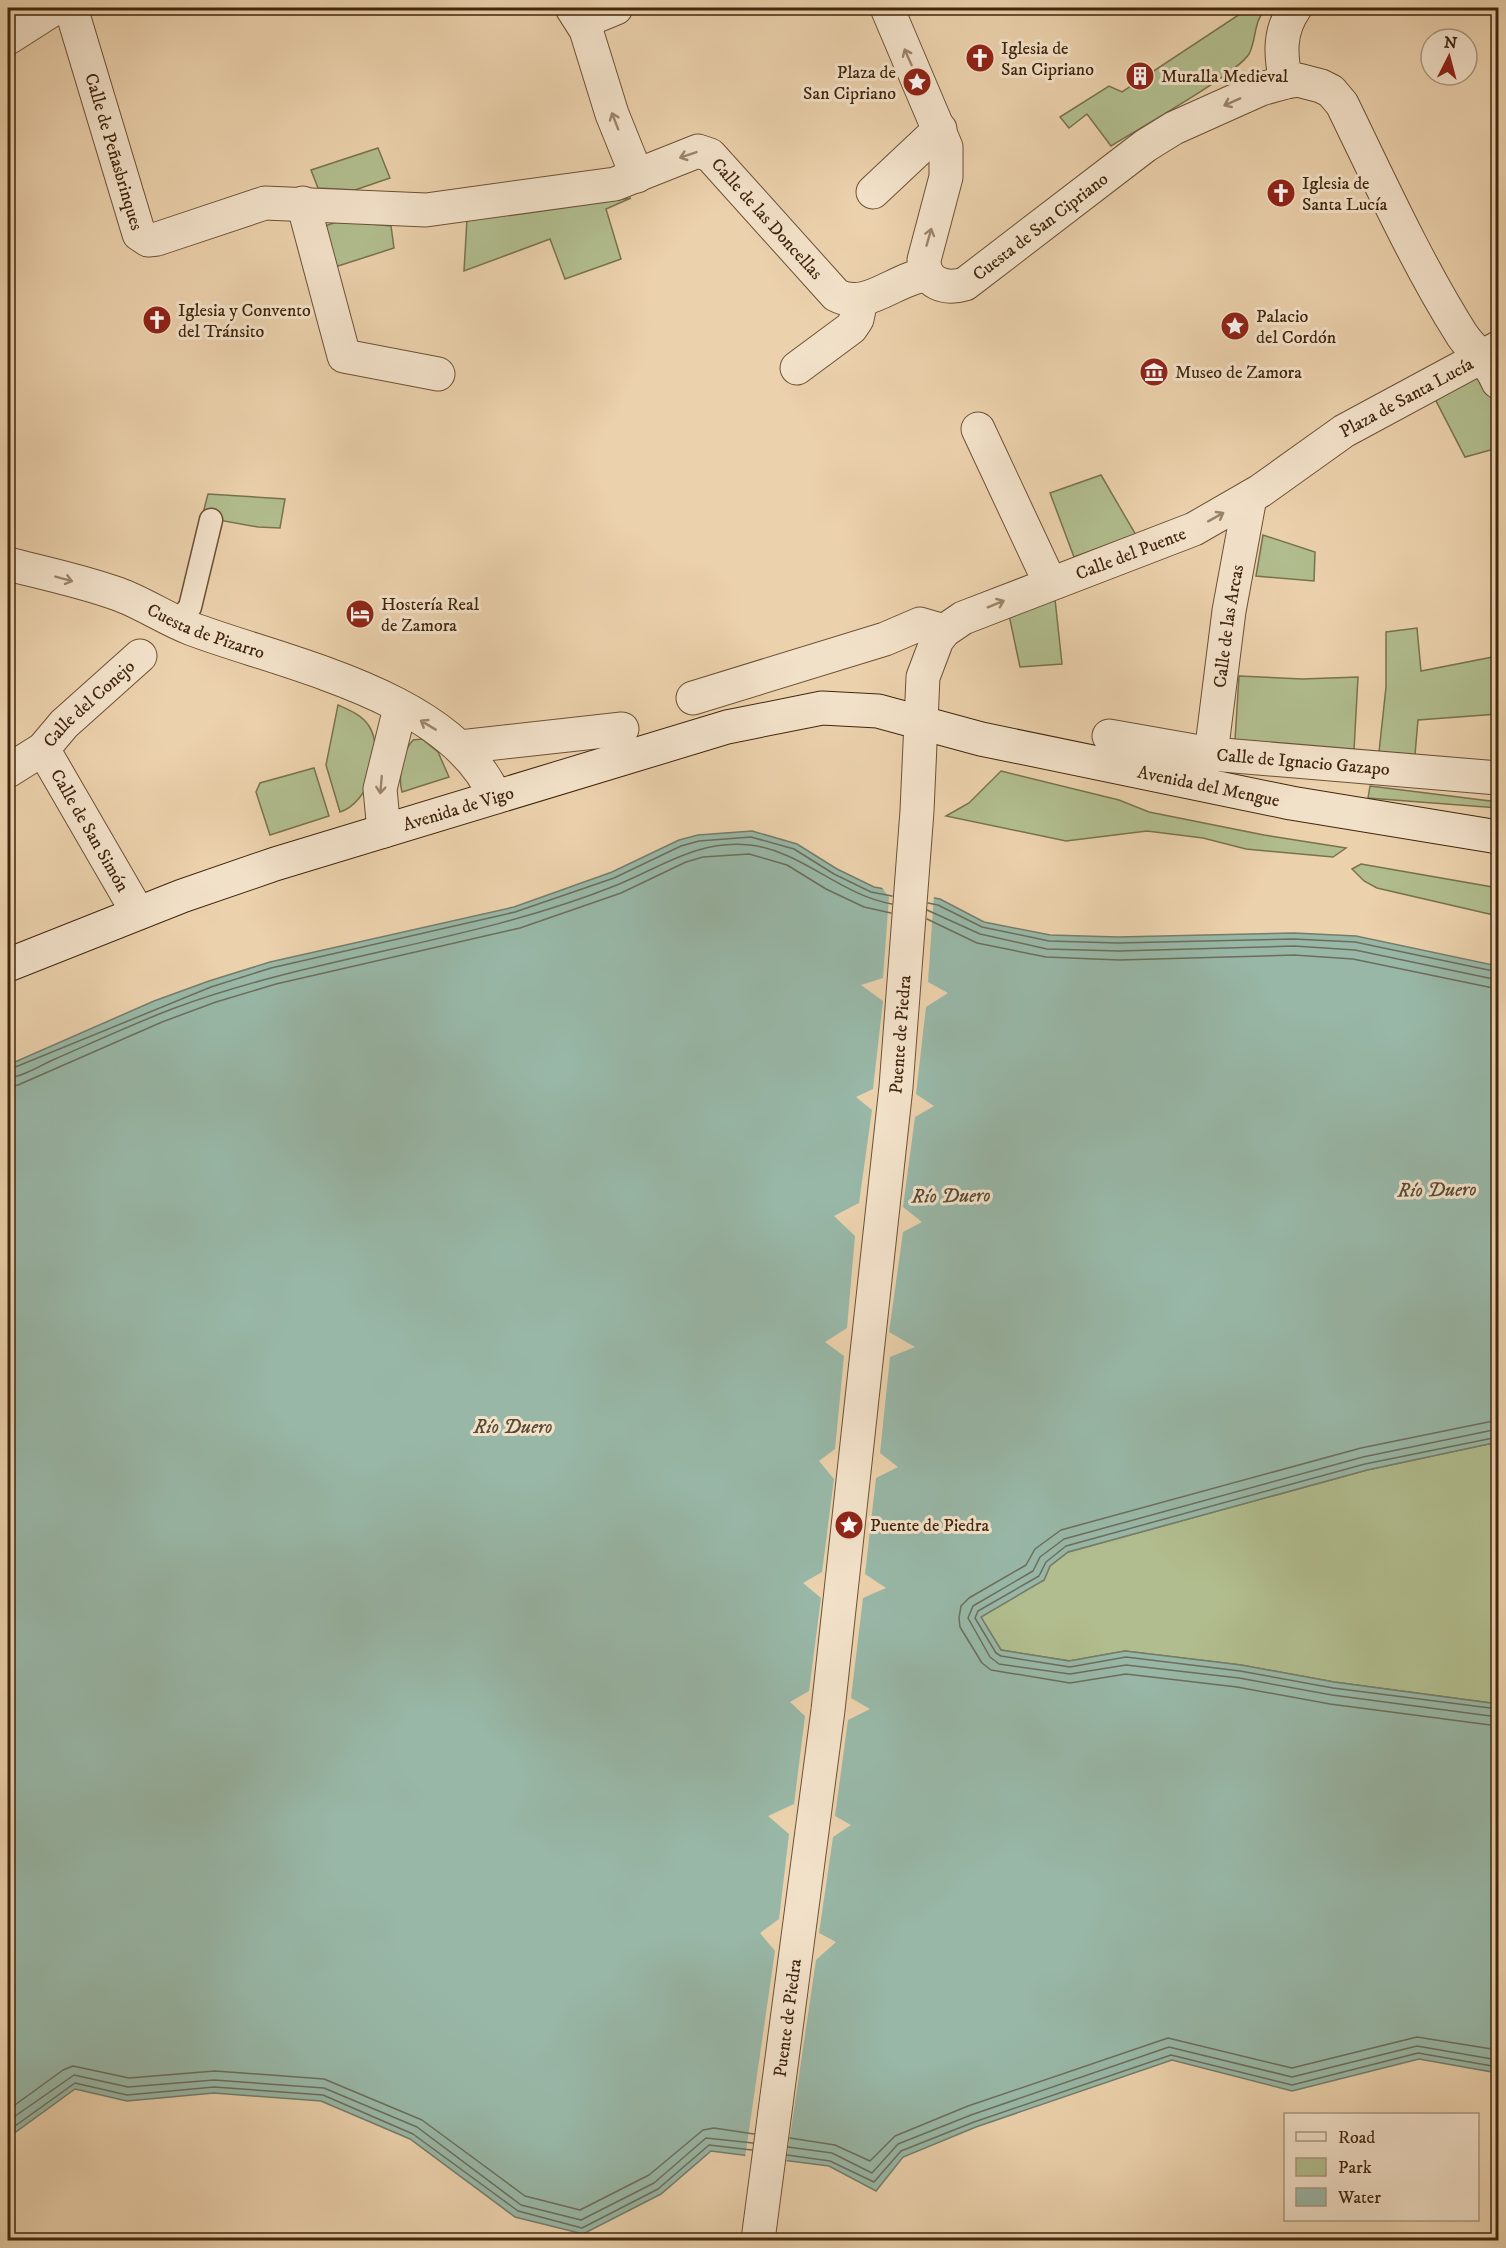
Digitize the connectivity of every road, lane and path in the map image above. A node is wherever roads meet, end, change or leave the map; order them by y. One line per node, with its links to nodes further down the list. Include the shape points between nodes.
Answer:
1 (55, 8): 7 (street)
2 (71, 8): 12 (street, Calle de Peñasbrinques, via 141,236 157,239 265,203)
3 (616, 8): 6 (street)
4 (887, 8): 9 (street, one-way to 4)
5 (1295, 8): 8 (street, via 1285,23 1281,41)
6 (577, 15): 10 (street, one-way to 6)
7 (8, 38)
8 (1286, 82): 13 (street, Cuesta de San Cipriano, one-way to 13, via 1261,89 1163,134 965,284 941,285); 15 (street, Plaza de Santa Lucía, via 1310,82 1338,97 1396,215 1463,337)
9 (940, 129): 11 (street); 13 (street, one-way to 9, via 925,250 947,167)
10 (637, 176): 12 (street, Calle de Peñasbrinques, via 609,185 426,210); 14 (street, Calle de las Doncellas, one-way to 10, via 831,292 710,155 693,151)
11 (873, 192)
12 (303, 203): 17 (street, via 344,356)
13 (927, 275): 14 (street, via 904,280)
14 (861, 300): 16 (street, via 854,325)
15 (1493, 362): 19 (street, Plaza de Santa Lucía, via 1344,431)
16 (797, 368)
17 (438, 374)
18 (978, 429): 23 (street)
19 (1308, 458): 20 (street, Calle del Puente)
20 (1250, 497): 23 (street, Calle del Puente, one-way to 20, via 1175,537); 33 (street, Calle de las Arcas, via 1227,621)
21 (211, 520): 25 (lane, via 190,607)
22 (8, 564): 25 (street, Cuesta de Pizarro, one-way to 25, via 118,594)
23 (1050, 583): 24 (street, Calle del Puente, one-way to 23, via 972,614)
24 (944, 631): 26 (street, via 920,624 885,639); 29 (street, Calle del Puente, via 930,651 926,666)
25 (159, 639): 27 (street, Cuesta de Pizarro, via 334,677); 32 (street, Calle del Conejo, via 64,724)
26 (693, 698)
27 (400, 708): 31 (street, Cuesta de Pizarro, one-way to 27); 37 (street, one-way to 37, via 381,780)
28 (622, 729): 31 (street)
29 (919, 736): 36 (street, Avenida de Vigo, via 878,711 840,707 780,714); 38 (street, Avenida del Mengue, via 981,739 1319,809); 41 (street, Puente de Piedra, via 896,1087 828,1710)
30 (1110, 736): 33 (street, Calle de Ignacio Gazapo)
31 (460, 747): 36 (street, Cuesta de Pizarro)
32 (43, 748): 34 (street, Calle del Conejo); 39 (street, Calle de San Simón)
33 (1211, 754): 35 (street, Calle de Ignacio Gazapo)
34 (8, 771)
35 (1498, 778)
36 (495, 797): 37 (street, Avenida de Vigo)
37 (384, 831): 39 (street, Avenida de Vigo, via 275,864)
38 (1498, 837)
39 (138, 914): 40 (street, Avenida de Vigo)
40 (8, 965)
41 (758, 2241)

